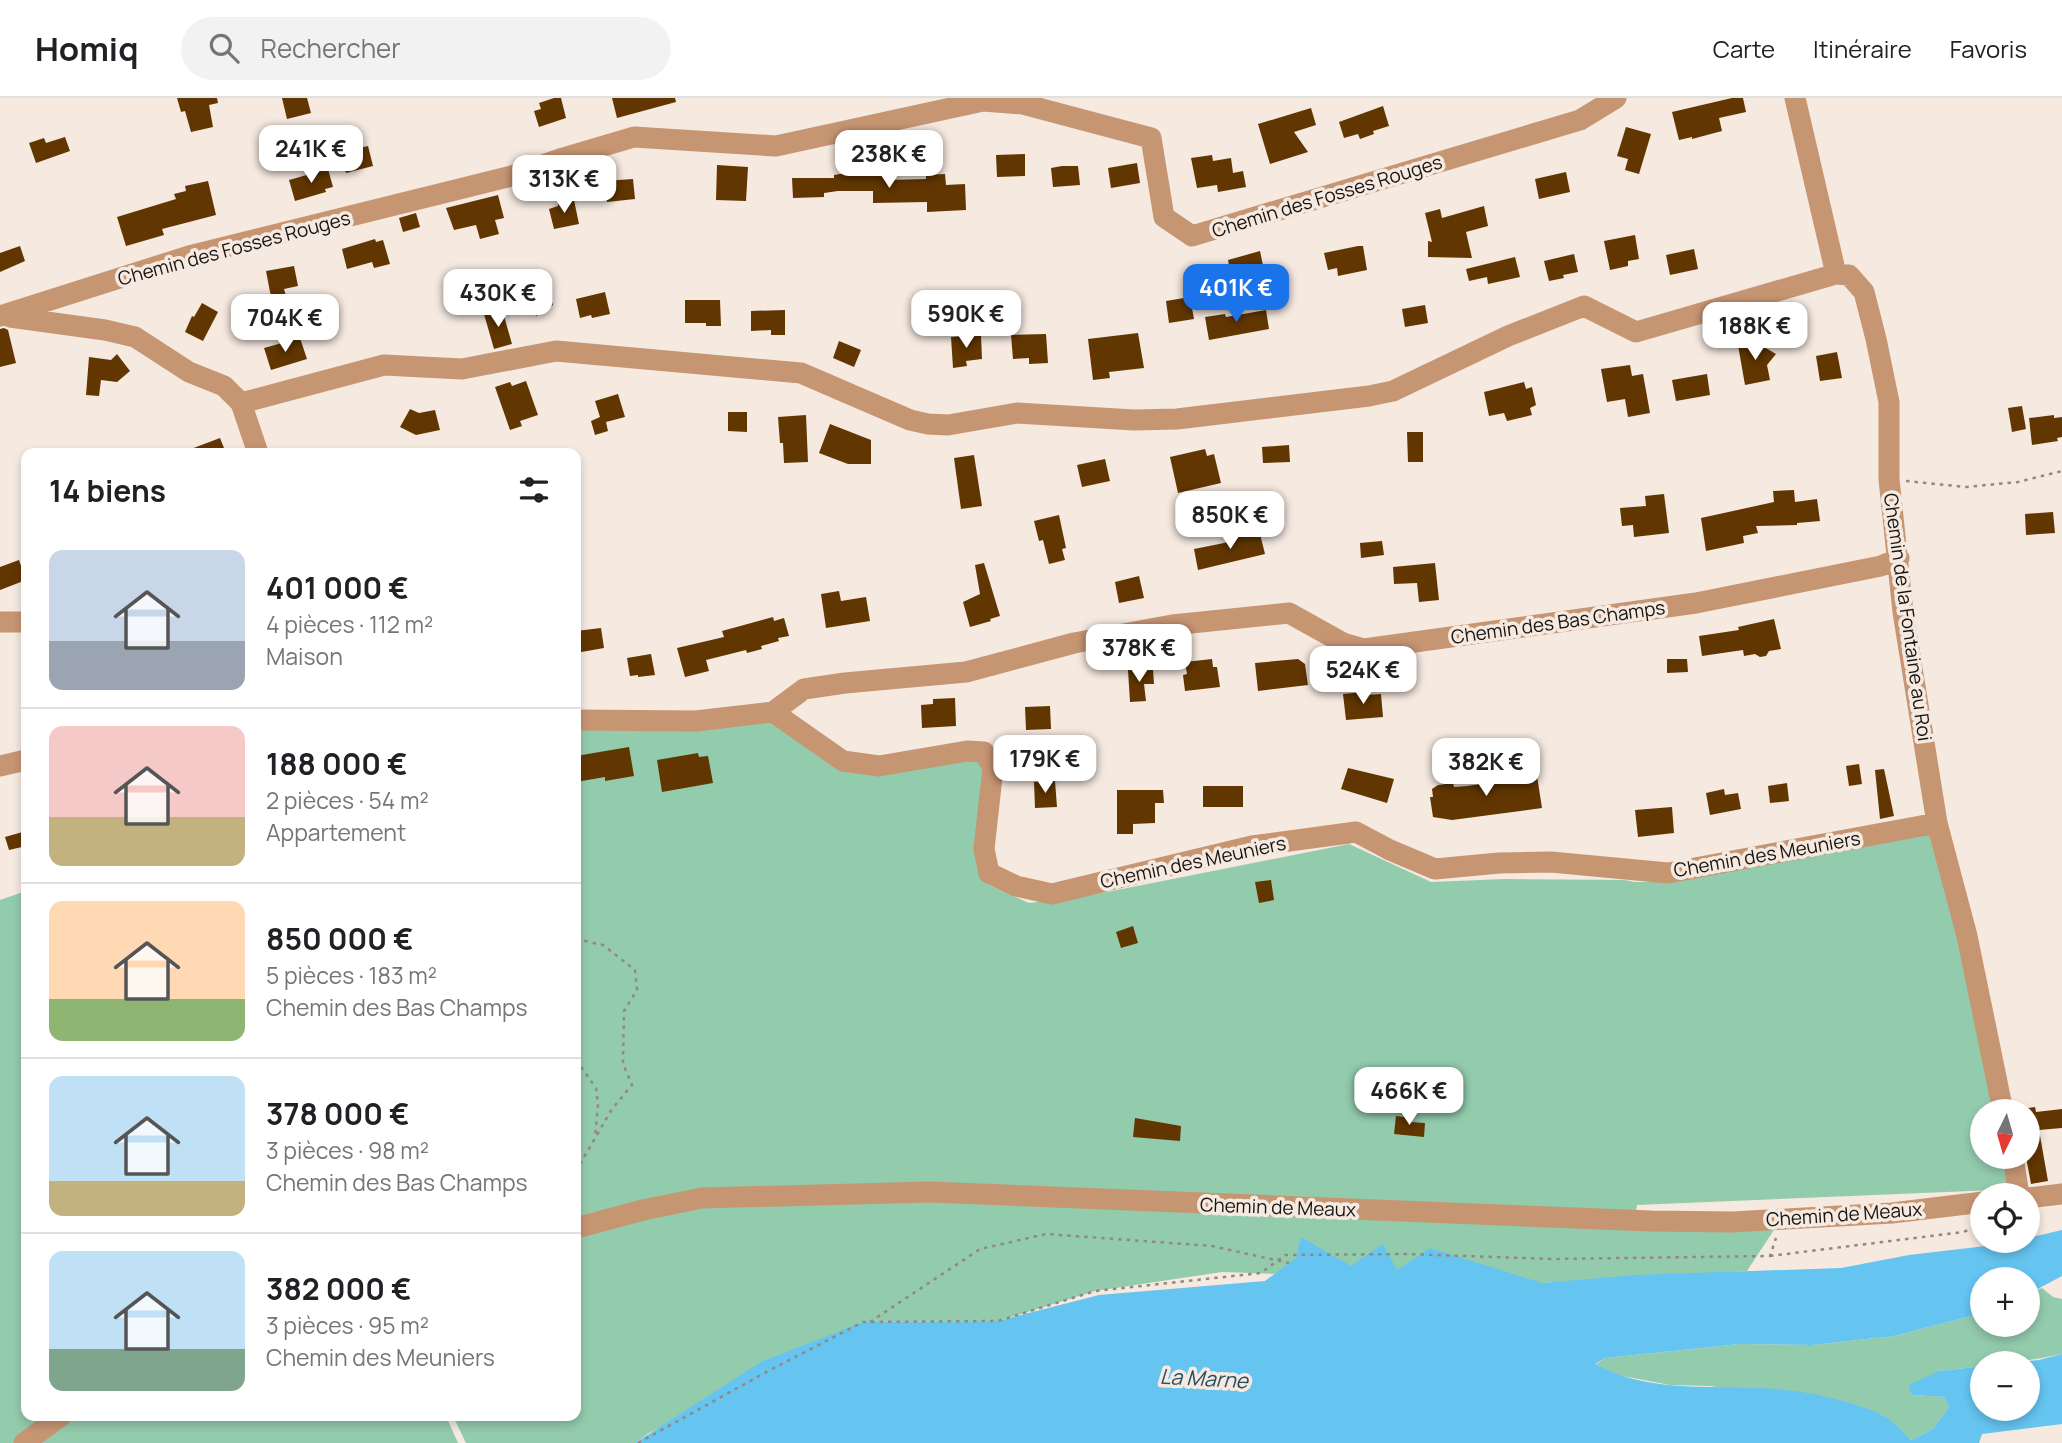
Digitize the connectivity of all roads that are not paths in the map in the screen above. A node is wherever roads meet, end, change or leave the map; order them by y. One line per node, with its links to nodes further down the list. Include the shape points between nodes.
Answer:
1 (1616, 98): 4 (street, Chemin des Fosses Rouges, via 1580,120 1192,236 1164,217 1151,138 1023,104 983,101 776,146 634,137 512,176 189,256)
2 (1795, 98): 3 (street)
3 (1836, 274): 5 (street, via 1636,332 1584,306 1393,391 1177,419 1017,413 928,424 801,373 556,351 462,369 384,365); 7 (street, Chemin de la Fontaine au Roi, via 1849,275 1864,292 1889,402 1889,479)
4 (0, 316): 5 (street, via 135,337 189,372 223,386)
5 (241, 403): 6 (street)
6 (256, 448)
7 (1899, 558): 10 (street, Chemin des Bas Champs, via 1881,566 1696,603 1364,649 1343,643 1289,613 1172,625 1074,643 966,672 804,689); 14 (street, Chemin de la Fontaine au Roi, via 1903,612)
8 (0, 622): 9 (street)
9 (21, 622)
10 (773, 712): 11 (street, via 696,721); 14 (street, Chemin des Meuniers, via 843,761 879,766 984,752 993,768 984,849 989,873 1016,886 1052,894 1252,846 1356,832 1436,869 1551,862 1668,873)
11 (581, 720)
12 (21, 761): 13 (street)
13 (0, 766)
14 (1937, 823): 15 (street, Chemin de la Fontaine au Roi, via 1967,936)
15 (2001, 1099)
16 (2062, 1194): 17 (street)
17 (2040, 1197)
18 (1970, 1204): 19 (street, Chemin de Meaux, via 1733,1222 930,1192 702,1198)
19 (581, 1227)
20 (54, 1421): 21 (street)
21 (24, 1443)

